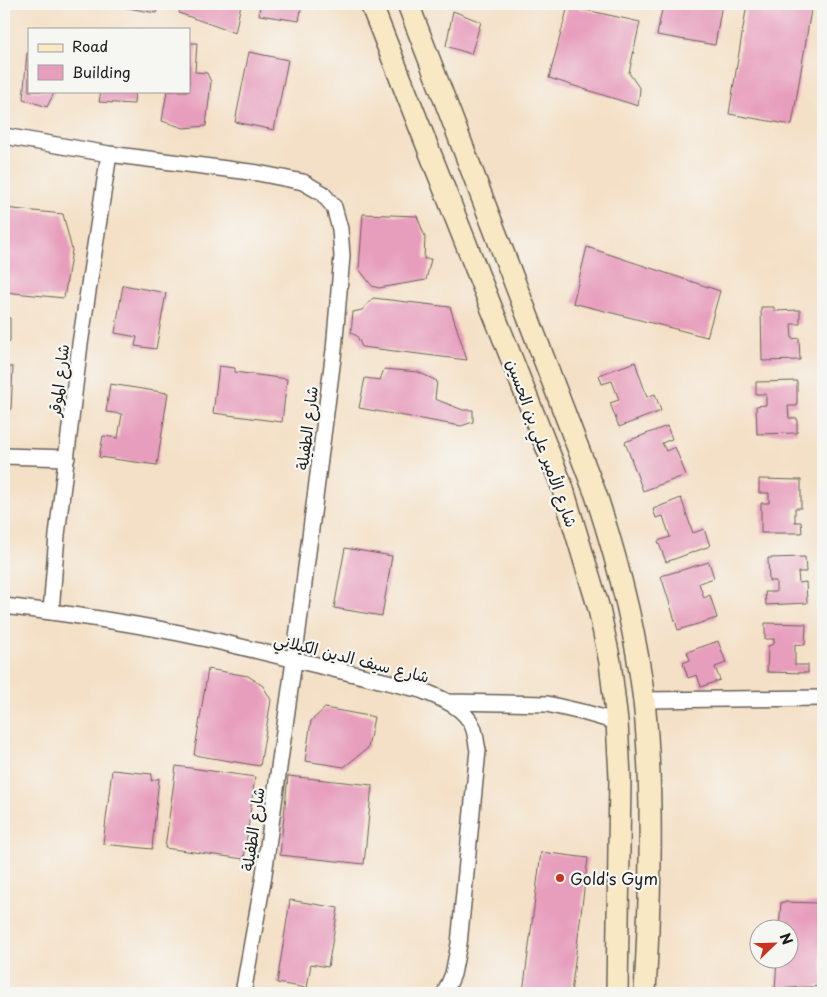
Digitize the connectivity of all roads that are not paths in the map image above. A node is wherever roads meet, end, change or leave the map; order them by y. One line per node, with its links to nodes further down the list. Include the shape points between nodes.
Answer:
1 (371, 4): 13 (main road, شارع الأمير علي بن الحسين, via 562,486 599,609 610,662)
2 (408, 4): 11 (main road, شارع الأمير علي بن الحسين, via 596,495 616,557)
3 (4, 136): 4 (street, شارع الطفيلة)
4 (109, 154): 6 (street, شارع الموقر); 9 (street, شارع الطفيلة, via 303,182 322,193 334,207 340,228 342,256 334,350)
5 (4, 456): 6 (street)
6 (66, 458): 8 (street, شارع الموقر)
7 (4, 606): 8 (street, شارع سيف الدين الكيلاني)
8 (51, 612): 9 (street, شارع سيف الدين الكيلاني, via 142,626)
9 (294, 661): 12 (street, شارع سيف الدين الكيلاني, via 421,690); 14 (street, شارع الطفيلة, via 263,881)
10 (823, 698): 11 (street)
11 (644, 700): 17 (main road, شارع الأمير علي بن الحسين, via 650,819)
12 (449, 702): 13 (street, via 547,704); 15 (street, شارع سيف الدين الكيلاني, via 472,726 478,750 459,944)
13 (617, 722): 16 (main road, شارع الأمير علي بن الحسين, via 620,777)
14 (243, 993)
15 (445, 993)
16 (617, 993)
17 (644, 993)

